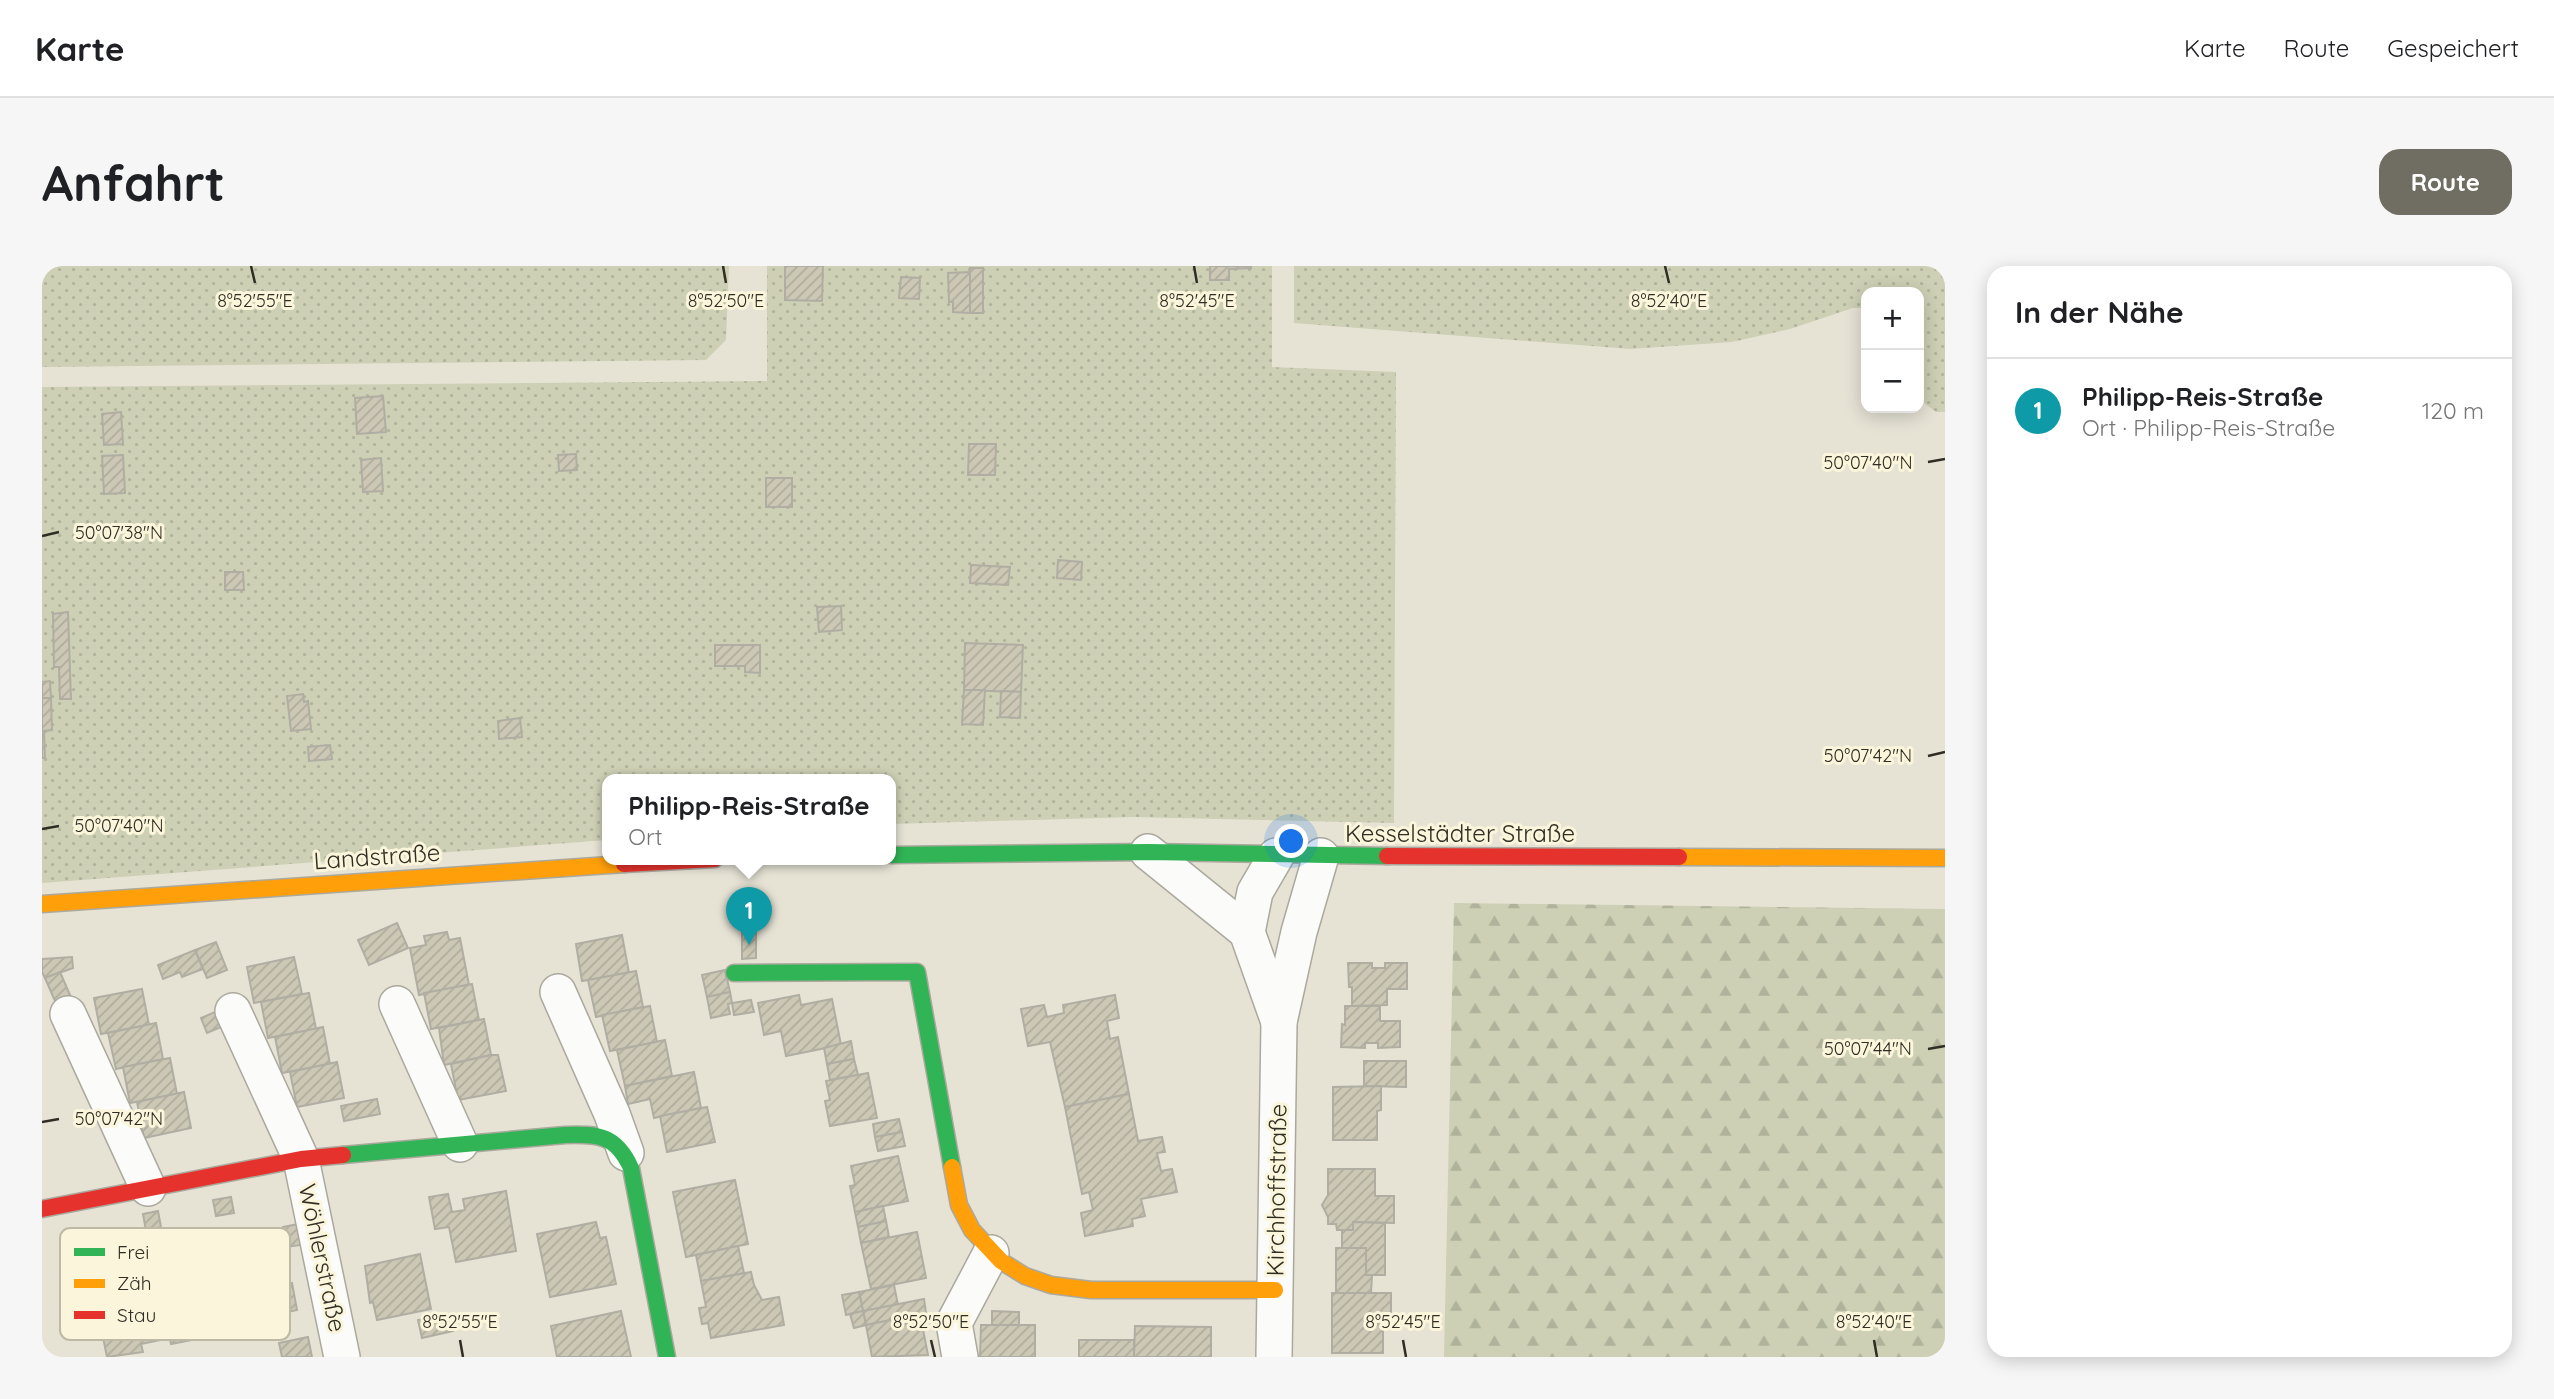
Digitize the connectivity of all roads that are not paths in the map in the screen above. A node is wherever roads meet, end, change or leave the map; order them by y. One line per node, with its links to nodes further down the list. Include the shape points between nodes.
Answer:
1 (1148, 852): 2 (main road, Kesselstädter Straße); 3 (main road, Kesselstädter Straße); 8 (street)
2 (896, 855)
3 (1276, 856): 4 (main road, Kesselstädter Straße); 8 (street, via 1255,892)
4 (1321, 856): 5 (main road, Kesselstädter Straße); 14 (street, Kirchhoffstraße)
5 (1945, 858)
6 (614, 865): 7 (main road, Landstraße)
7 (42, 904)
8 (1247, 932): 14 (street, Kirchhoffstraße)
9 (734, 973): 20 (main road, via 917,972 959,1205 976,1238)
10 (558, 992): 16 (street)
11 (397, 1004): 15 (street)
12 (233, 1011): 17 (street, Wöhlerstraße)
13 (68, 1014): 18 (street)
14 (1279, 1023): 21 (street, Kirchhoffstraße)
15 (460, 1144): 16 (main road, via 592,1135 606,1137); 17 (main road)
16 (626, 1153): 23 (main road)
17 (301, 1159): 18 (main road); 22 (street, Wöhlerstraße)
18 (148, 1188): 19 (main road)
19 (42, 1209)
20 (991, 1253): 21 (main road, via 1039,1282 1072,1287); 24 (street, via 954,1323)
21 (1275, 1290): 25 (street, Kirchhoffstraße)
22 (342, 1357)
23 (667, 1357)
24 (960, 1357)
25 (1274, 1357)

